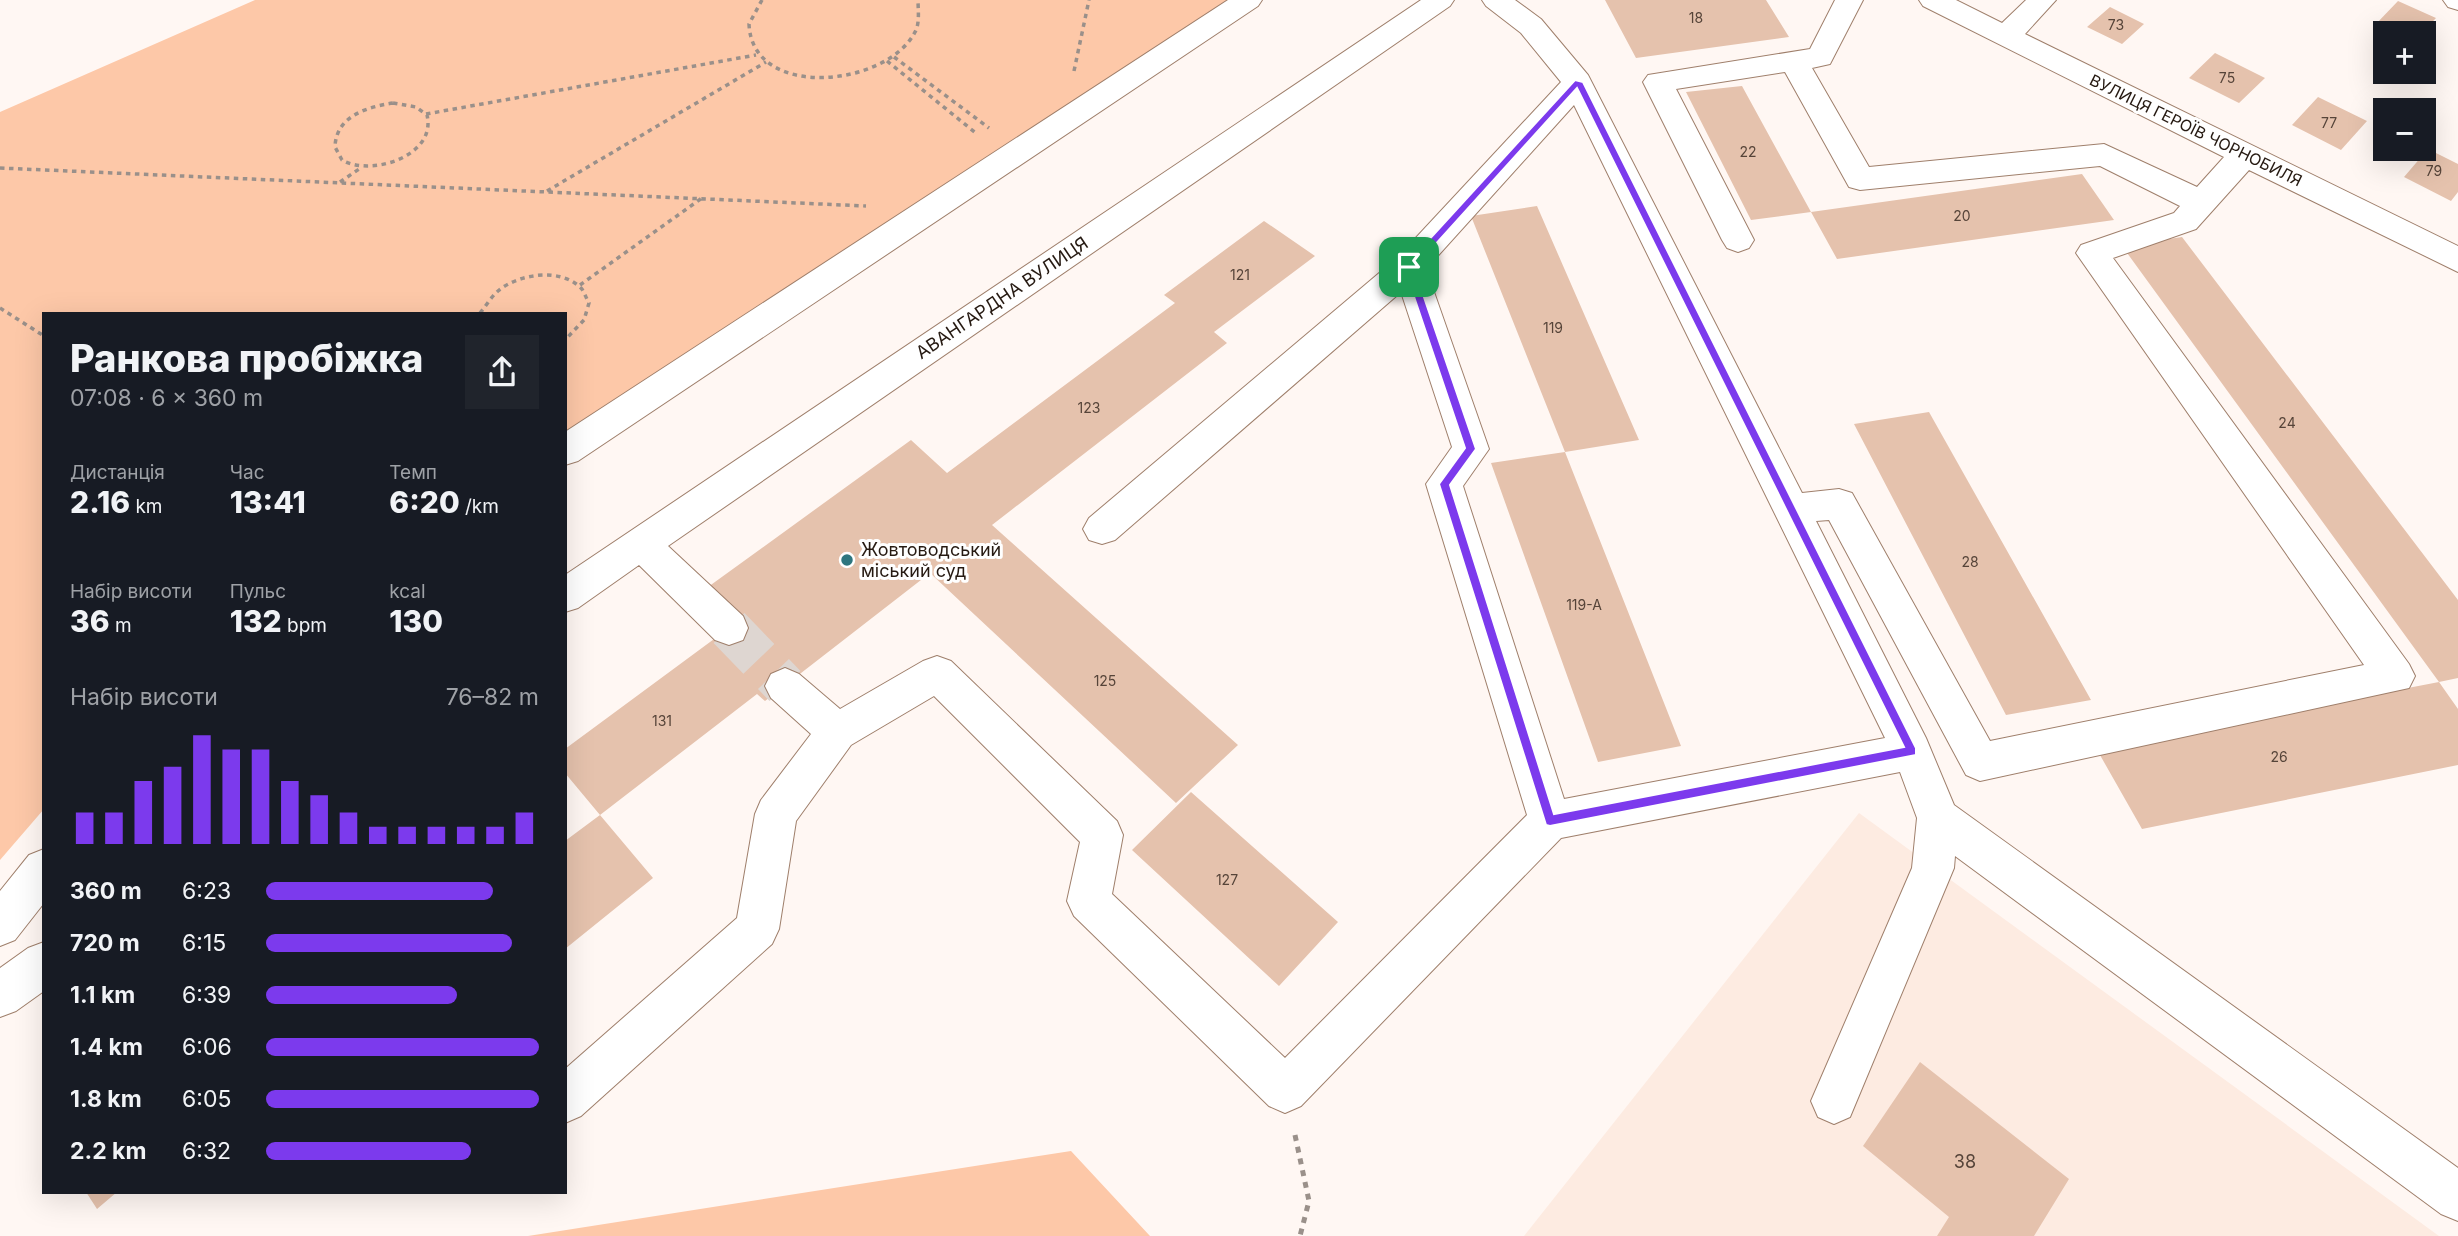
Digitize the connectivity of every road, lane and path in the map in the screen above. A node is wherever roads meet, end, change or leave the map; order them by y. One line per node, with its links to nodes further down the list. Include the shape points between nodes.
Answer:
1 (762, 0): 11 (path, via 749,21 748,38)
2 (918, 0): 12 (path, via 922,15 917,34)
3 (1089, 0): 18 (path)
4 (1248, 0): 18 (street)
5 (1440, 0): 39 (street, АВАНГАРДНА ВУЛИЦЯ)
6 (1496, 0): 16 (street, via 1531,26)
7 (1849, 0): 14 (street, via 1820,57)
8 (1933, 0): 10 (street, ВУЛИЦЯ ГЕРОЇВ ЧОРНОБИЛЯ)
9 (2042, 0): 10 (street)
10 (2006, 36): 19 (street, ВУЛИЦЯ ГЕРОЇВ ЧОРНОБИЛЯ)
11 (757, 55): 15 (path); 17 (path)
12 (894, 57): 13 (path); 20 (path)
13 (887, 61): 15 (path, via 854,75 825,79 797,76); 20 (path)
14 (1793, 61): 26 (street, via 1860,179 2104,155); 28 (street, via 1658,82)
15 (766, 62): 24 (path)
16 (1578, 82): 30 (street); 37 (street)
17 (426, 114): 21 (path, via 429,133 411,153); 21 (path, via 393,103 351,117 340,127 333,149 338,158)
18 (1064, 121): 20 (street)
19 (2245, 154): 26 (street); 29 (street, ВУЛИЦЯ ГЕРОЇВ ЧОРНОБИЛЯ)
20 (1013, 155): 27 (street)
21 (362, 167): 23 (path)
22 (0, 168): 23 (path)
23 (340, 183): 24 (path)
24 (546, 192): 25 (path)
25 (702, 198): 27 (path); 31 (path)
26 (2201, 203): 37 (street, via 2185,221 2092,253 2395,676 1980,762 1839,504)
27 (932, 209): 36 (street)
28 (1738, 240)
29 (2458, 260)
30 (1409, 267): 38 (street); 46 (street, via 1471,449 1444,484)
31 (580, 285): 33 (path, via 568,277 533,275 499,290); 35 (path, via 589,309)
32 (0, 308): 34 (path)
33 (481, 312)
34 (42, 335)
35 (567, 338)
36 (567, 450)
37 (1790, 509): 44 (street)
38 (1102, 529)
39 (641, 543): 40 (street, АВАНГАРДНА ВУЛИЦЯ); 41 (street)
40 (567, 595)
41 (729, 628)
42 (785, 686): 43 (street)
43 (837, 732): 51 (street, via 937,673 1102,835 1089,901); 52 (street, via 776,814 757,929)
44 (1912, 751): 45 (street); 46 (street)
45 (1938, 818): 53 (street, via 1933,868); 54 (street)
46 (1550, 821): 51 (street)
47 (42, 872): 48 (street)
48 (0, 925)
49 (42, 965): 50 (street)
50 (0, 995)
51 (1285, 1090): 55 (path, via 1309,1200)
52 (567, 1098)
53 (1834, 1101)
54 (2458, 1197)
55 (1300, 1236)

